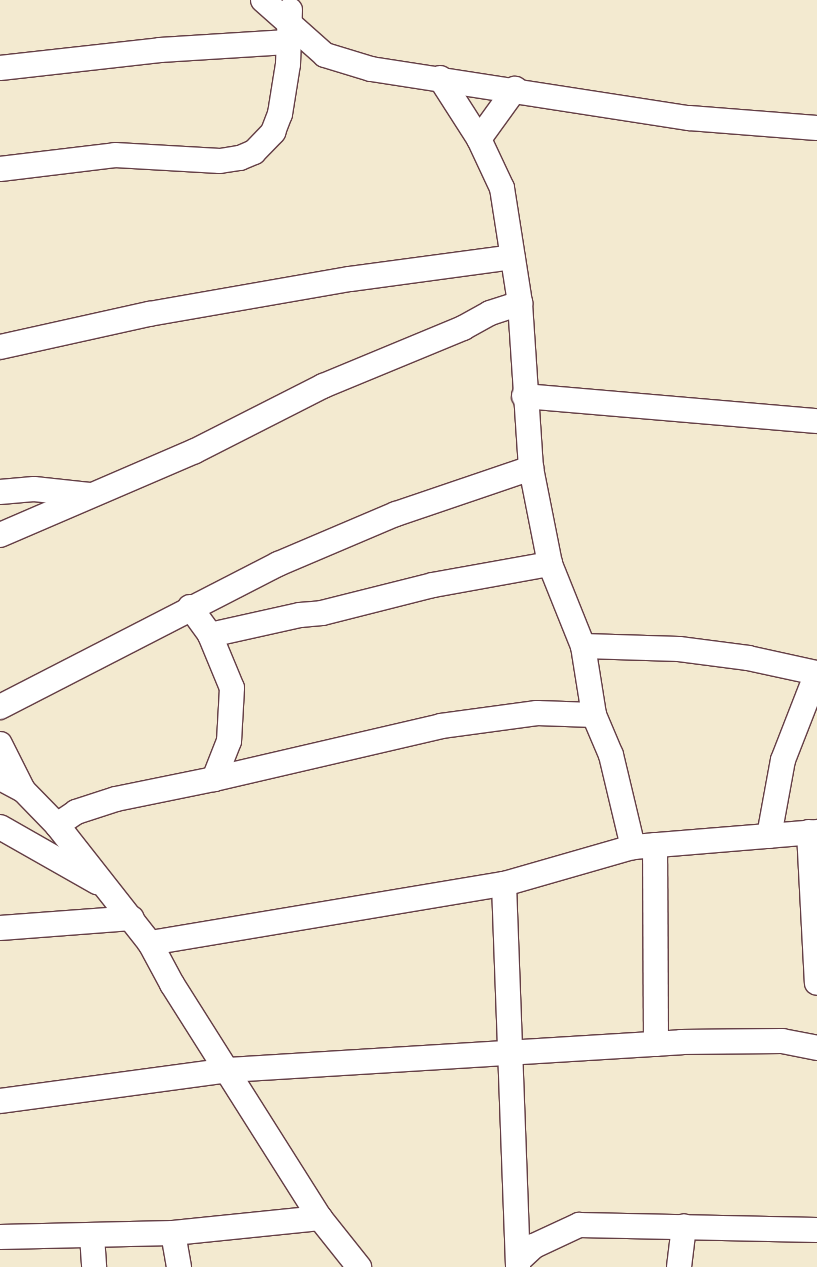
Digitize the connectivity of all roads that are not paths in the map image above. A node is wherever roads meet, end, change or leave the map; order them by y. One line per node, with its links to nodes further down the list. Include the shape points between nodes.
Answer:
1 (263, 0): 2 (street)
2 (289, 32): 3 (street); 3 (street); 4 (street); 9 (street, via 280,114 274,132 254,152 240,158 186,162 115,155)
3 (325, 55): 5 (street, via 371,69)
4 (0, 68)
5 (440, 78): 6 (street); 8 (street)
6 (515, 90): 7 (street, via 689,118); 8 (street)
7 (817, 128)
8 (479, 139): 10 (street, via 502,188)
9 (0, 170)
10 (513, 257): 11 (street); 12 (street, via 350,279 148,314)
11 (520, 303): 13 (street); 17 (street, via 323,386 195,451)
12 (0, 347)
13 (524, 396): 14 (street); 15 (street)
14 (817, 421)
15 (531, 468): 19 (street); 20 (street, via 396,514 278,564)
16 (0, 492): 17 (street, via 34,489)
17 (90, 495): 18 (street)
18 (0, 535)
19 (550, 564): 21 (street, via 433,584 322,614 300,615); 22 (street)
20 (190, 607): 21 (street); 24 (street)
21 (210, 635): 28 (street, via 232,688 228,741)
22 (582, 646): 23 (street, via 679,649 748,658); 25 (street)
23 (817, 673): 33 (street, via 783,760)
24 (0, 707)
25 (594, 715): 28 (street, via 537,713 489,717); 34 (street)
26 (0, 744): 29 (street)
27 (0, 778): 29 (street)
28 (214, 779): 30 (street, via 116,799 76,812)
29 (23, 790): 30 (street)
30 (57, 825): 36 (street)
31 (0, 827): 36 (street)
32 (813, 832): 33 (street); 40 (street)
33 (769, 836): 34 (street)
34 (644, 846): 35 (street); 41 (street)
35 (504, 884): 39 (street); 43 (street)
36 (111, 890): 37 (street)
37 (132, 918): 38 (street); 39 (street)
38 (0, 928)
39 (150, 943): 44 (street, via 172,984)
40 (817, 983)
41 (656, 1044): 42 (street, via 782,1041); 43 (street)
42 (817, 1048)
43 (511, 1054): 44 (street); 52 (street)
44 (228, 1070): 45 (street); 46 (street)
45 (0, 1101)
46 (320, 1218): 49 (street); 55 (street)
47 (684, 1226): 48 (street); 52 (street, via 579,1225 534,1246); 56 (street)
48 (817, 1230)
49 (173, 1233): 50 (street); 54 (street)
50 (92, 1236): 51 (street); 53 (street)
51 (0, 1237)
52 (518, 1263)
53 (94, 1267)
54 (179, 1267)
55 (359, 1267)
56 (680, 1267)

